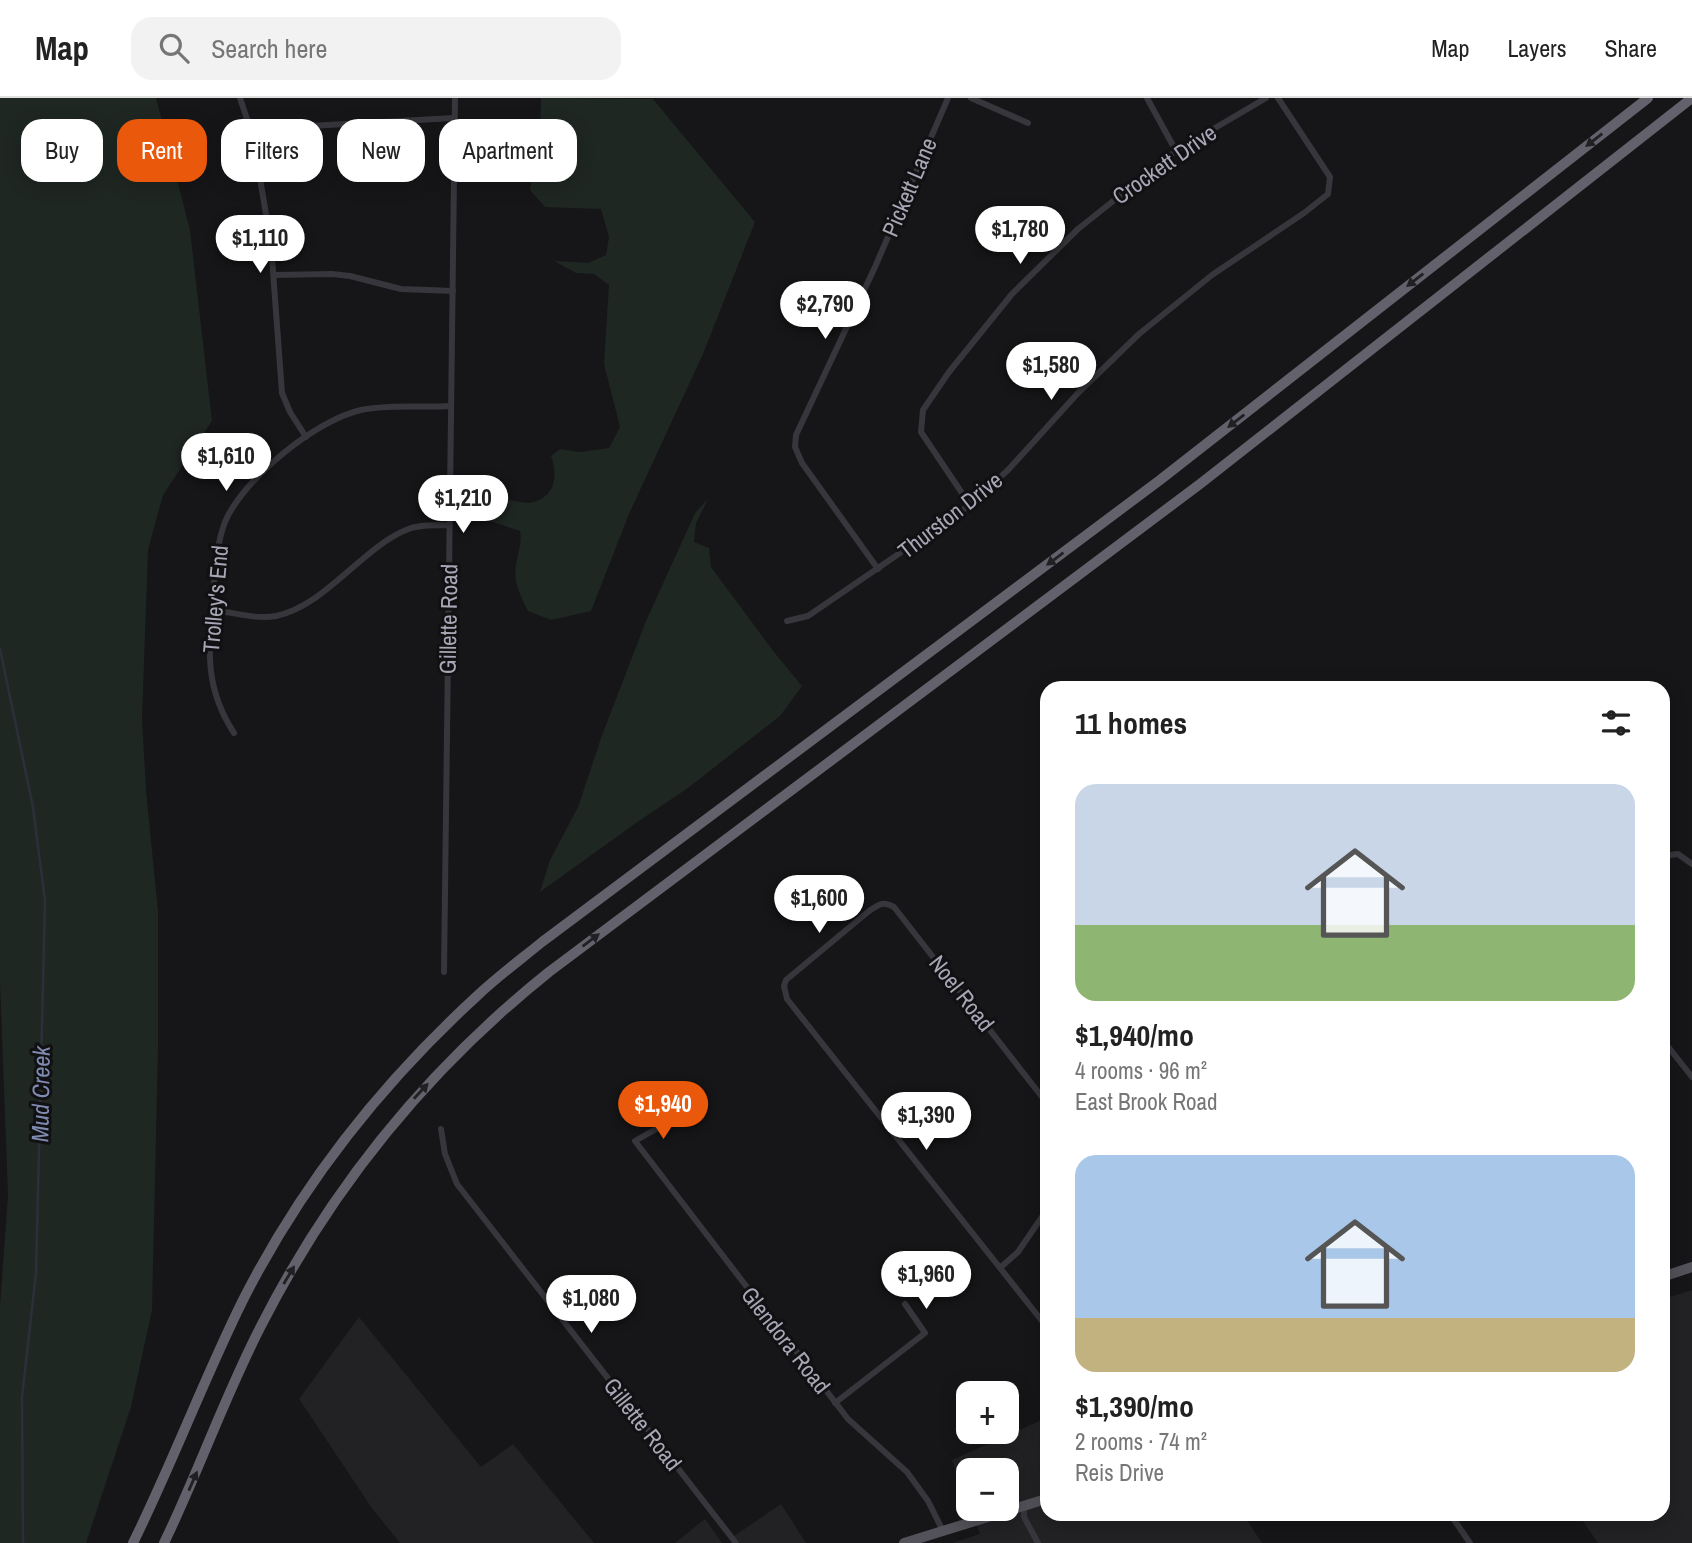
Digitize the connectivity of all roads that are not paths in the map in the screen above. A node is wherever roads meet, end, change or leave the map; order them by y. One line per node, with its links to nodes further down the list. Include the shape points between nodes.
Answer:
1 (240, 98): 11 (street)
2 (455, 98): 10 (street, Gillette Road)
3 (947, 98): 22 (street, Pickett Lane, via 796,435 802,463)
4 (971, 98): 12 (street)
5 (1147, 98): 14 (street)
6 (1266, 98): 14 (street, Crockett Drive)
7 (1278, 98): 20 (street, Thurston Drive, via 1330,177 1330,190 1158,318)
8 (1648, 98): 45 (highway, one-way to 45, via 1160,480 552,934 478,995 372,1105 278,1238 237,1312)
9 (1692, 98): 46 (highway, one-way to 9, via 260,1327 328,1210 407,1106 481,1029 549,972 1200,484)
10 (454, 118): 13 (street); 17 (street, Gillette Road)
11 (247, 119)
12 (1028, 123)
13 (323, 125)
14 (1176, 151): 20 (street, Crockett Drive, via 1043,262 978,334 927,402 921,432)
15 (261, 182): 16 (street)
16 (274, 275): 17 (street, via 332,274 401,289); 19 (street, via 282,393)
17 (453, 291): 18 (street, Gillette Road)
18 (451, 406): 19 (street, Trolley's End, via 363,410); 21 (street, Gillette Road)
19 (306, 437): 23 (street, Trolley's End, via 261,473 226,520)
20 (970, 505): 22 (street, Thurston Drive)
21 (449, 525): 23 (street, via 401,532 324,591 278,616); 28 (street, Gillette Road)
22 (878, 569): 24 (street, Thurston Drive, via 808,616)
23 (212, 610): 25 (street, Trolley's End, via 209,665 213,689)
24 (787, 621)
25 (234, 733)
26 (1670, 855): 27 (street, via 1679,854)
27 (1692, 864)
28 (444, 972)
29 (1670, 1049): 30 (street)
30 (1692, 1077)
31 (1040, 1094): 36 (street, Noel Road, via 894,907 886,903 869,911 786,980 788,999)
32 (677, 1117): 40 (street, Glendora Road, via 635,1142)
33 (441, 1129): 47 (street, Gillette Road, via 444,1154 457,1184)
34 (1040, 1220): 36 (street)
35 (1692, 1267): 37 (main road)
36 (1001, 1268): 39 (street)
37 (1670, 1274)
38 (905, 1304): 40 (street, via 925,1333)
39 (1040, 1318)
40 (835, 1402): 44 (street, Glendora Road, via 907,1472)
41 (1040, 1501): 42 (main road)
42 (1024, 1506): 44 (main road); 49 (street, via 1024,1517)
43 (1455, 1521): 50 (street)
44 (943, 1531): 48 (main road)
45 (133, 1543)
46 (164, 1543)
47 (736, 1543)
48 (904, 1543)
49 (1038, 1543)
50 (1470, 1543)

